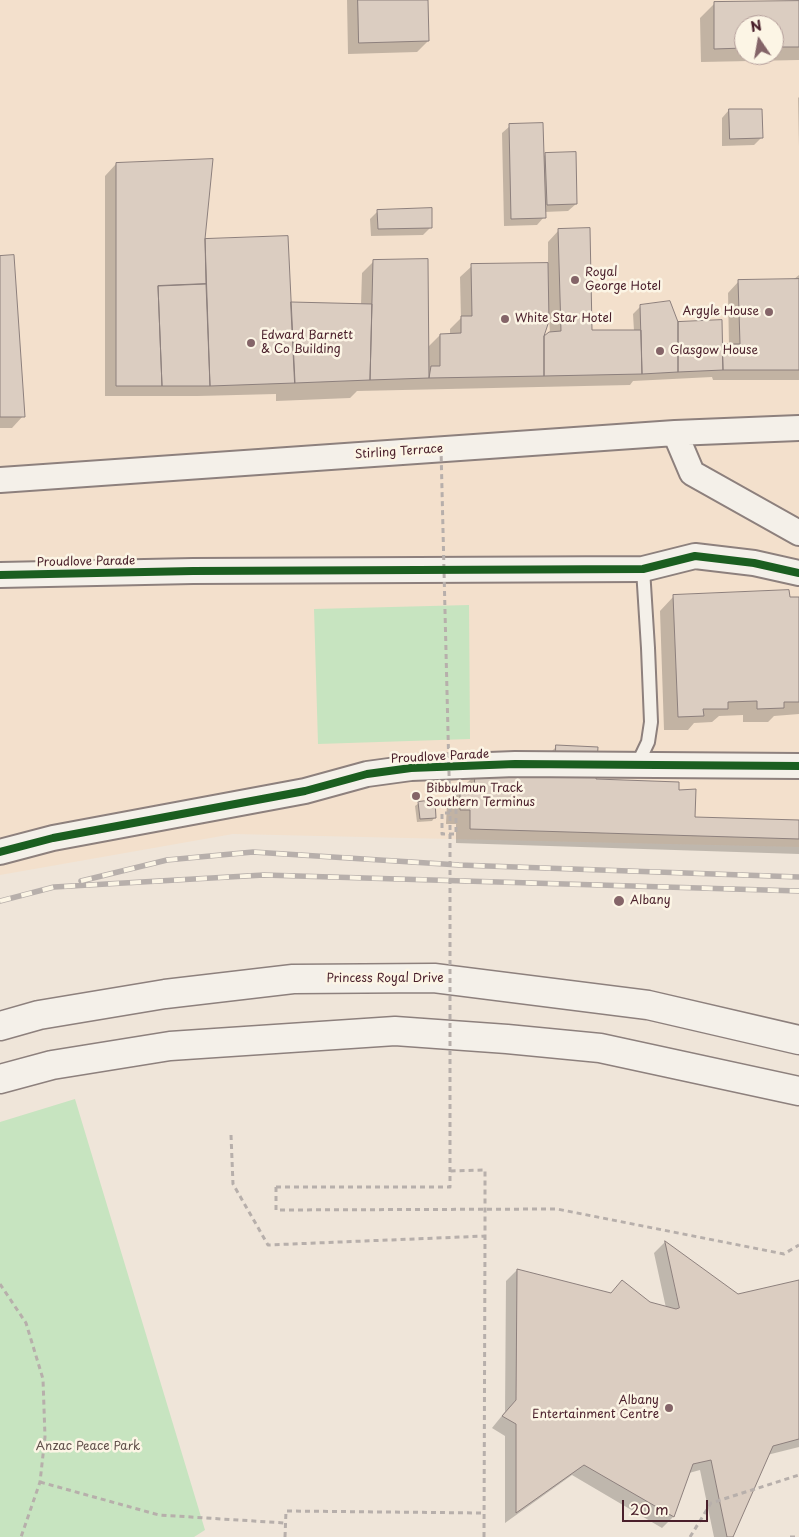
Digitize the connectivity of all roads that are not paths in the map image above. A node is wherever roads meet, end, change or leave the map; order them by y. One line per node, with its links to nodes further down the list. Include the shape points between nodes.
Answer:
1 (799, 428): 2 (street, Stirling Terrace)
2 (675, 433): 3 (street, Stirling Terrace); 4 (street, via 692,473)
3 (0, 480)
4 (799, 533)
5 (643, 569): 6 (street, Proudlove Parade, via 694,556 754,563); 7 (street, Proudlove Parade, via 202,571); 8 (lane, via 651,722 648,742)
6 (799, 573)
7 (0, 576)
8 (638, 765): 9 (street, Proudlove Parade); 10 (street, Proudlove Parade, via 515,764 400,769 304,791 53,838)
9 (799, 766)
10 (0, 852)
11 (0, 1026): 12 (main road, Princess Royal Drive, via 39,1015 165,994 293,979 434,978 648,1005)
12 (799, 1040)
13 (0, 1079): 14 (main road, via 52,1064 170,1046 395,1031 600,1048)
14 (799, 1091)

